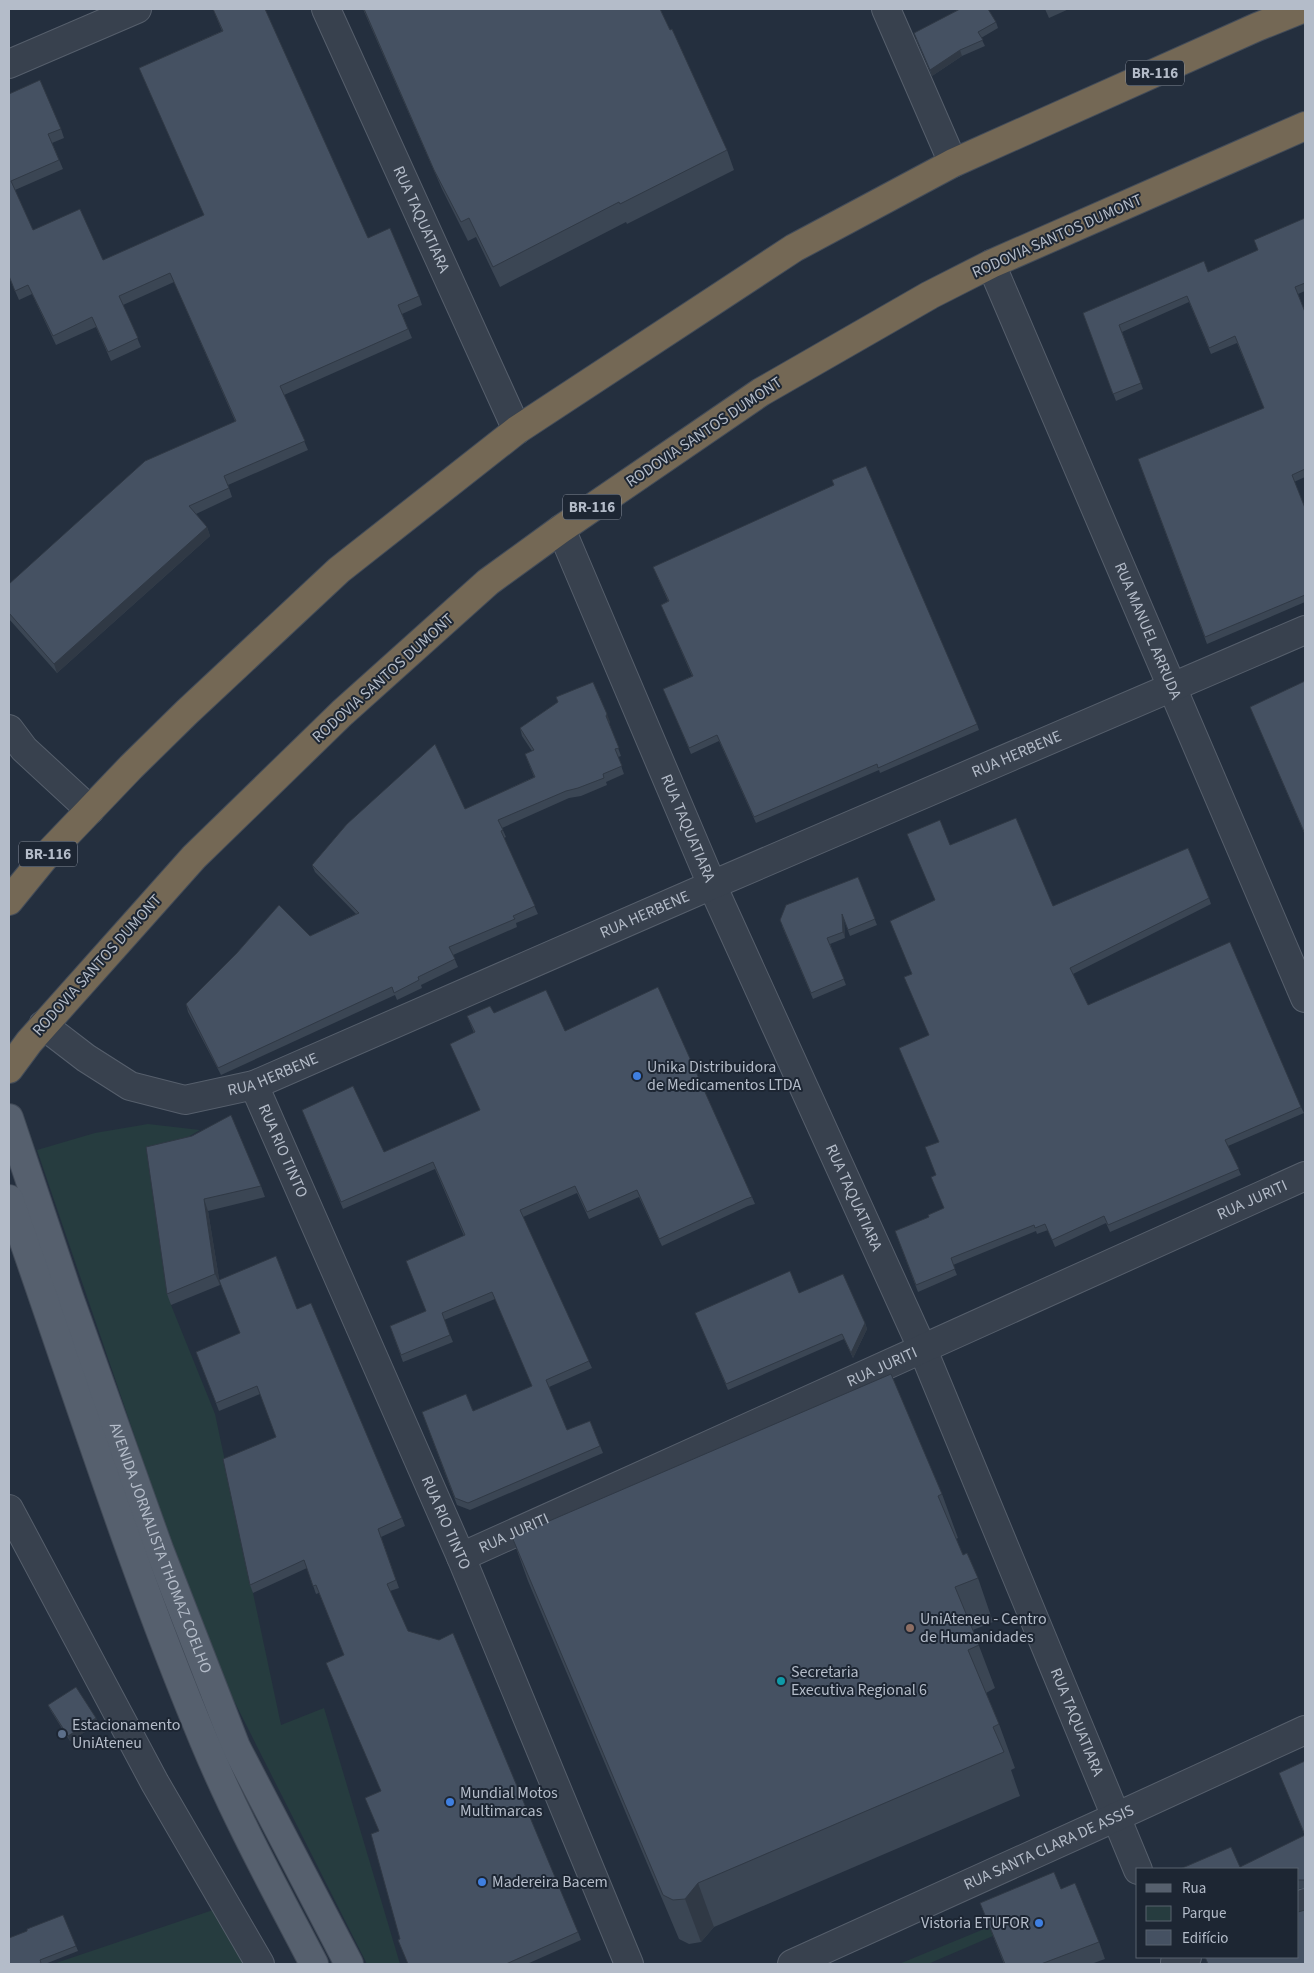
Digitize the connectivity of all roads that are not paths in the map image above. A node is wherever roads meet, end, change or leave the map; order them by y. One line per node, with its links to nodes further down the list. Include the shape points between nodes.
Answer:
1 (137, 9): 5 (street)
2 (326, 9): 9 (street, RUA TAQUATIARA)
3 (886, 9): 7 (street)
4 (1302, 9): 7 (highway, BR-116)
5 (9, 64)
6 (1305, 126): 8 (highway, RODOVIA SANTOS DUMONT / BR-116)
7 (953, 163): 9 (highway, BR-116, via 794,248)
8 (991, 264): 10 (highway, RODOVIA SANTOS DUMONT / BR-116, via 930,295 761,392); 12 (street, RUA MANUEL ARRUDA)
9 (517, 430): 14 (highway, BR-116, via 339,570 187,712)
10 (561, 529): 15 (street, RUA TAQUATIARA); 18 (highway, RODOVIA SANTOS DUMONT / BR-116, via 488,582 342,713 194,856)
11 (1305, 630): 12 (street, RUA HERBENE)
12 (1172, 686): 15 (street, RUA HERBENE); 17 (street, RUA MANUEL ARRUDA)
13 (9, 729): 14 (street, via 24,749)
14 (90, 810): 16 (highway, BR-116)
15 (712, 885): 20 (street, RUA HERBENE); 25 (street, RUA TAQUATIARA)
16 (9, 901)
17 (1305, 998)
18 (43, 1026): 19 (highway, RODOVIA SANTOS DUMONT / BR-116); 20 (street, RUA HERBENE, via 130,1086 185,1100)
19 (9, 1068)
20 (254, 1084): 27 (street, RUA RIO TINTO)
21 (9, 1118): 24 (main road, AVENIDA JORNALISTA THOMAZ COELHO)
22 (1305, 1176): 25 (street, RUA JURITI)
23 (9, 1199): 24 (main road, AVENIDA JORNALISTA THOMAZ COELHO)
24 (57, 1301): 32 (main road, AVENIDA JORNALISTA THOMAZ COELHO, via 157,1627 239,1818); 33 (main road, AVENIDA JORNALISTA THOMAZ COELHO, via 236,1747)
25 (923, 1350): 27 (street, RUA JURITI); 29 (street, RUA TAQUATIARA)
26 (9, 1510): 31 (street, via 155,1782)
27 (460, 1557): 34 (street, RUA RIO TINTO)
28 (1305, 1730): 29 (street, RUA SANTA CLARA DE ASSIS)
29 (1116, 1817): 30 (street, RUA TAQUATIARA); 35 (street, RUA SANTA CLARA DE ASSIS)
30 (1137, 1868)
31 (260, 1964)
32 (314, 1964)
33 (349, 1964)
34 (629, 1964)
35 (792, 1964)

